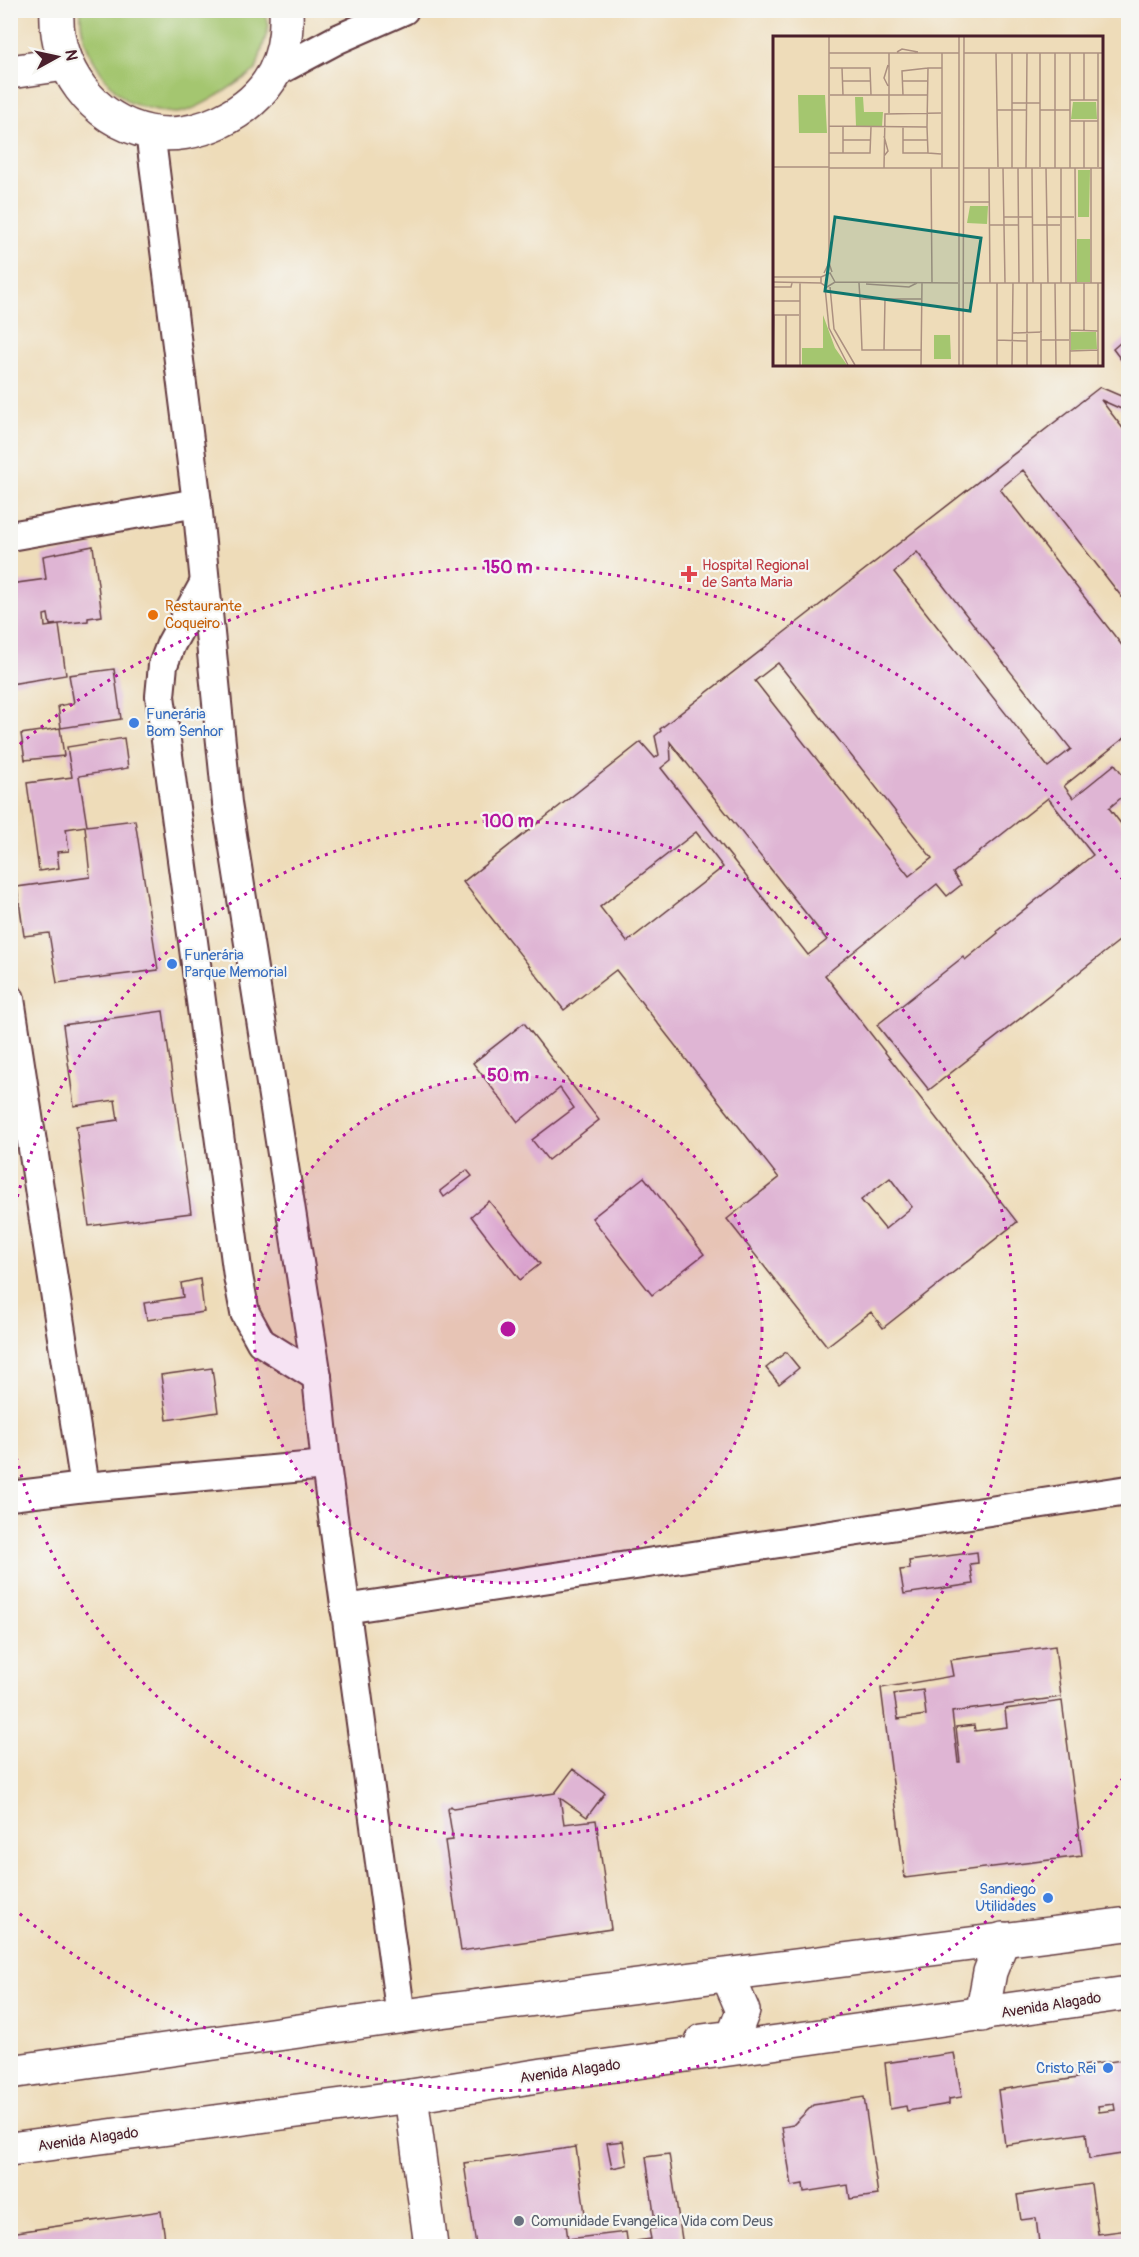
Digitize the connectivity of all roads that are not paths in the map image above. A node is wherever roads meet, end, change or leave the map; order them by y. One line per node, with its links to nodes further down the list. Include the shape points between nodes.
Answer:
1 (57, 10): 4 (main road, via 56,29)
2 (286, 10): 6 (main road, via 287,34)
3 (404, 10): 6 (street)
4 (65, 64): 5 (main road); 7 (main road, via 85,95 114,119)
5 (10, 72)
6 (274, 73): 7 (main road, via 242,111 198,131)
7 (150, 132): 8 (street)
8 (197, 503): 9 (street); 10 (street)
9 (10, 536)
10 (206, 582): 12 (street, via 227,802); 12 (street, via 171,644 163,664 160,696 238,1276 245,1312 261,1342)
11 (10, 999): 14 (street)
12 (317, 1377): 13 (street)
13 (326, 1465): 14 (street); 17 (street)
14 (85, 1486): 16 (street)
15 (1128, 1490): 17 (street)
16 (10, 1496)
17 (345, 1609): 23 (street)
18 (1128, 1924): 19 (main road)
19 (1003, 1939): 20 (main road); 22 (main road, via 990,1972)
20 (728, 1976): 23 (main road); 25 (main road, via 743,2011 733,2037 592,2054)
21 (1128, 1993): 22 (main road, Avenida Alagado)
22 (982, 2015): 25 (main road, Avenida Alagado)
23 (401, 2017): 24 (main road)
24 (10, 2072)
25 (543, 2074): 26 (main road, Avenida Alagado)
26 (411, 2096): 27 (main road, Avenida Alagado); 28 (main road)
27 (10, 2149)
28 (431, 2247)

